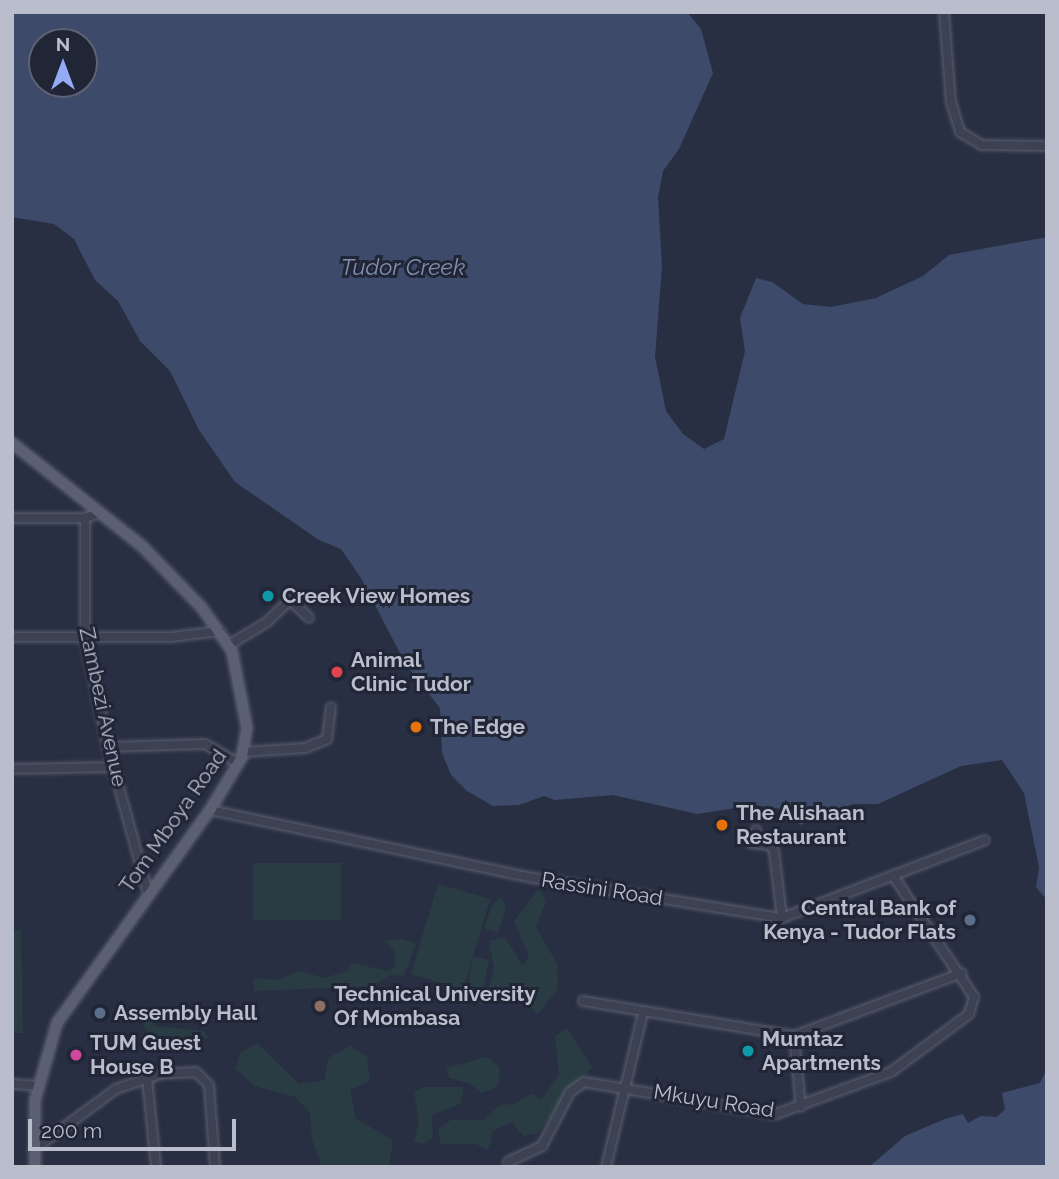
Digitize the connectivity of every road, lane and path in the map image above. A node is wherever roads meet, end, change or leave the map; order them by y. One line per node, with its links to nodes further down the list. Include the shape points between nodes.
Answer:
1 (944, 12): 2 (street, via 951,103 960,132 982,145)
2 (1047, 146)
3 (12, 443): 4 (main road, Tom Mboya Road)
4 (99, 513): 6 (street); 8 (main road, Tom Mboya Road, via 142,546)
5 (12, 518): 6 (street)
6 (85, 518): 10 (street, Zambezi Avenue)
7 (309, 618): 11 (street, via 290,600 267,622)
8 (221, 631): 10 (street); 11 (main road, Tom Mboya Road)
9 (12, 637): 10 (street)
10 (85, 637): 13 (street, Zambezi Avenue)
11 (229, 645): 14 (main road, Tom Mboya Road, via 244,696)
12 (331, 707): 14 (street, via 327,739 305,748)
13 (108, 747): 15 (street, via 205,744); 16 (street, Zambezi Avenue)
14 (244, 752): 15 (main road, Tom Mboya Road)
15 (239, 764): 18 (main road, Tom Mboya Road)
16 (114, 767): 17 (street); 22 (street, Zambezi Avenue)
17 (12, 769)
18 (210, 810): 22 (main road, Tom Mboya Road); 23 (street, Rassini Road, via 528,877)
19 (756, 830): 23 (street, via 751,843 770,845 774,851)
20 (985, 840): 21 (street, Rassini Road)
21 (894, 877): 23 (street, Rassini Road); 24 (street)
22 (148, 893): 30 (main road, Tom Mboya Road, via 57,1023)
23 (782, 918)
24 (962, 973): 27 (street); 32 (street, Mkuyu Road, via 974,998 969,1014 891,1072)
25 (583, 1002): 26 (street)
26 (643, 1013): 27 (street); 31 (street)
27 (794, 1036): 32 (street)
28 (147, 1078): 33 (street, via 116,1089); 36 (street); 37 (street, via 196,1072 209,1085)
29 (12, 1084): 30 (street)
30 (38, 1086): 33 (main road, Tom Mboya Road)
31 (626, 1087): 32 (street, Mkuyu Road, via 776,1114); 34 (street, Mkuyu Road, via 584,1082 570,1092 541,1146); 38 (street)
32 (801, 1107)
33 (33, 1150): 35 (main road, Tom Mboya Road)
34 (508, 1162)
35 (35, 1167)
36 (156, 1167)
37 (215, 1167)
38 (606, 1167)

